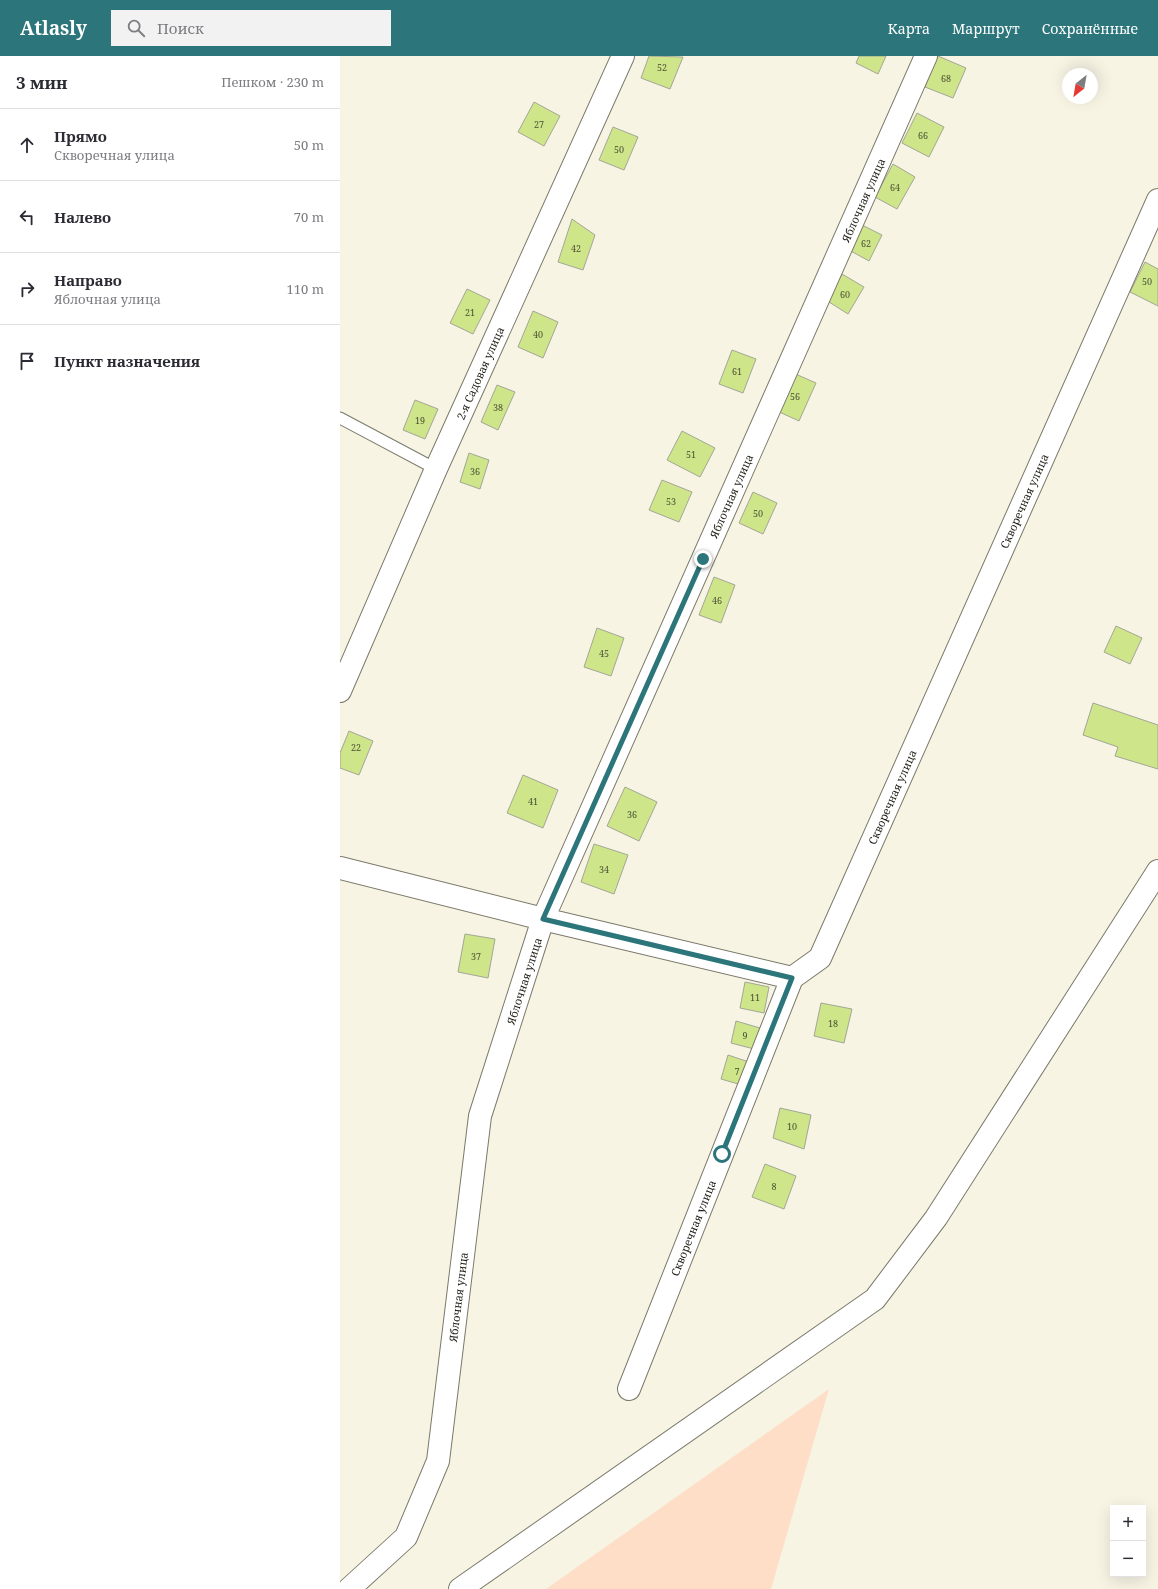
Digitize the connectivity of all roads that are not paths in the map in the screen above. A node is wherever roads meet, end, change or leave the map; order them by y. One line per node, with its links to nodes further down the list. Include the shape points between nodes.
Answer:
1 (623, 56): 5 (street, 2-я Садовая улица)
2 (926, 56): 9 (street, Яблочная улица)
3 (1158, 200): 10 (street, Скворечная улица, via 820,958)
4 (340, 418): 5 (lane)
5 (436, 469): 6 (street, 2-я Садовая улица)
6 (340, 691)
7 (340, 868): 9 (street)
8 (1158, 871): 13 (street, via 936,1218 875,1299)
9 (543, 919): 10 (street); 12 (street, Яблочная улица, via 480,1116 438,1461 406,1537)
10 (792, 978): 11 (street, Скворечная улица)
11 (629, 1389)
12 (349, 1589)
13 (460, 1589)

